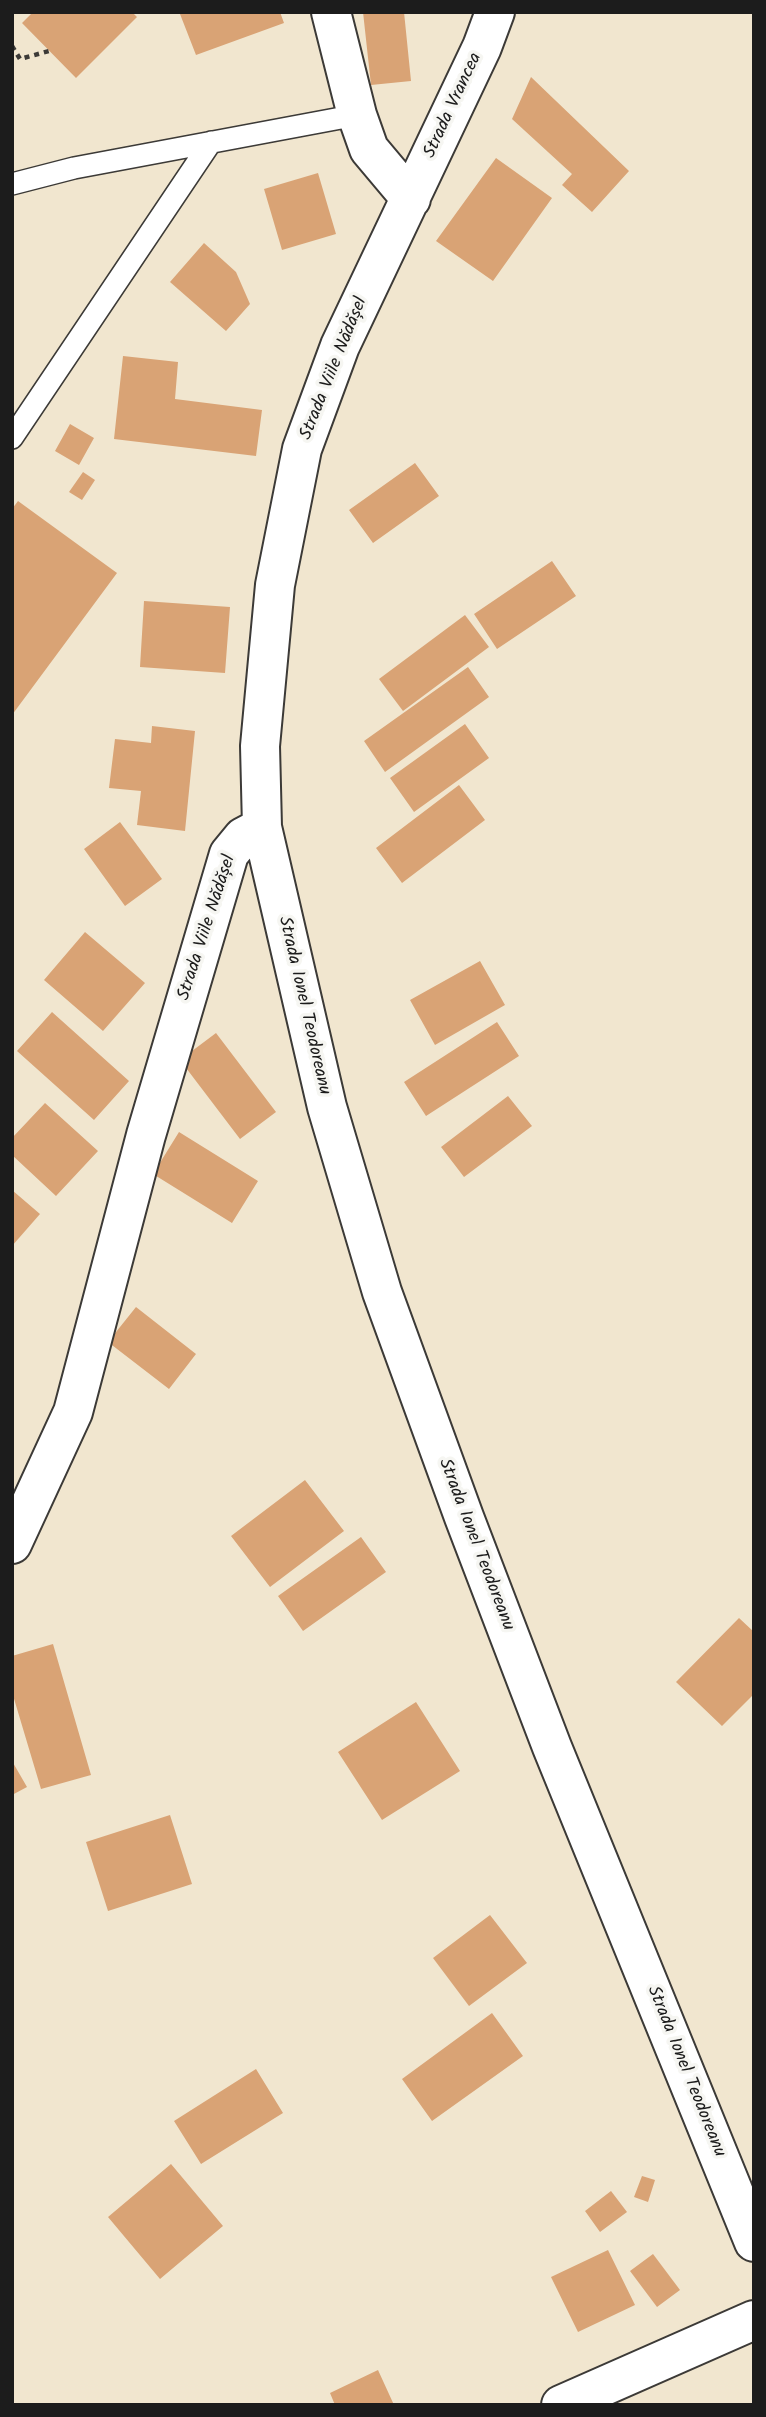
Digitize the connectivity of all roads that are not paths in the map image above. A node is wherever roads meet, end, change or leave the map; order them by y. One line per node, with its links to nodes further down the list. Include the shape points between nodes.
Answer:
1 (331, 12): 3 (street)
2 (495, 12): 6 (street, Strada Vrancea)
3 (357, 115): 4 (lane); 6 (street, via 369,149)
4 (211, 142): 5 (lane); 7 (lane)
5 (12, 184)
6 (411, 200): 8 (street, Strada Viile Nădășel, via 340,346 302,449 275,585 260,746)
7 (12, 438)
8 (262, 827): 9 (street, Strada Viile Nădășel, via 243,836 229,854 146,1135 74,1412); 10 (street, Strada Ionel Teodoreanu, via 327,1107 382,1292 552,1747)
9 (12, 1544)
10 (746, 2199): 11 (street, Strada Ionel Teodoreanu)
11 (754, 2242)
12 (754, 2320): 13 (street)
13 (561, 2405)

